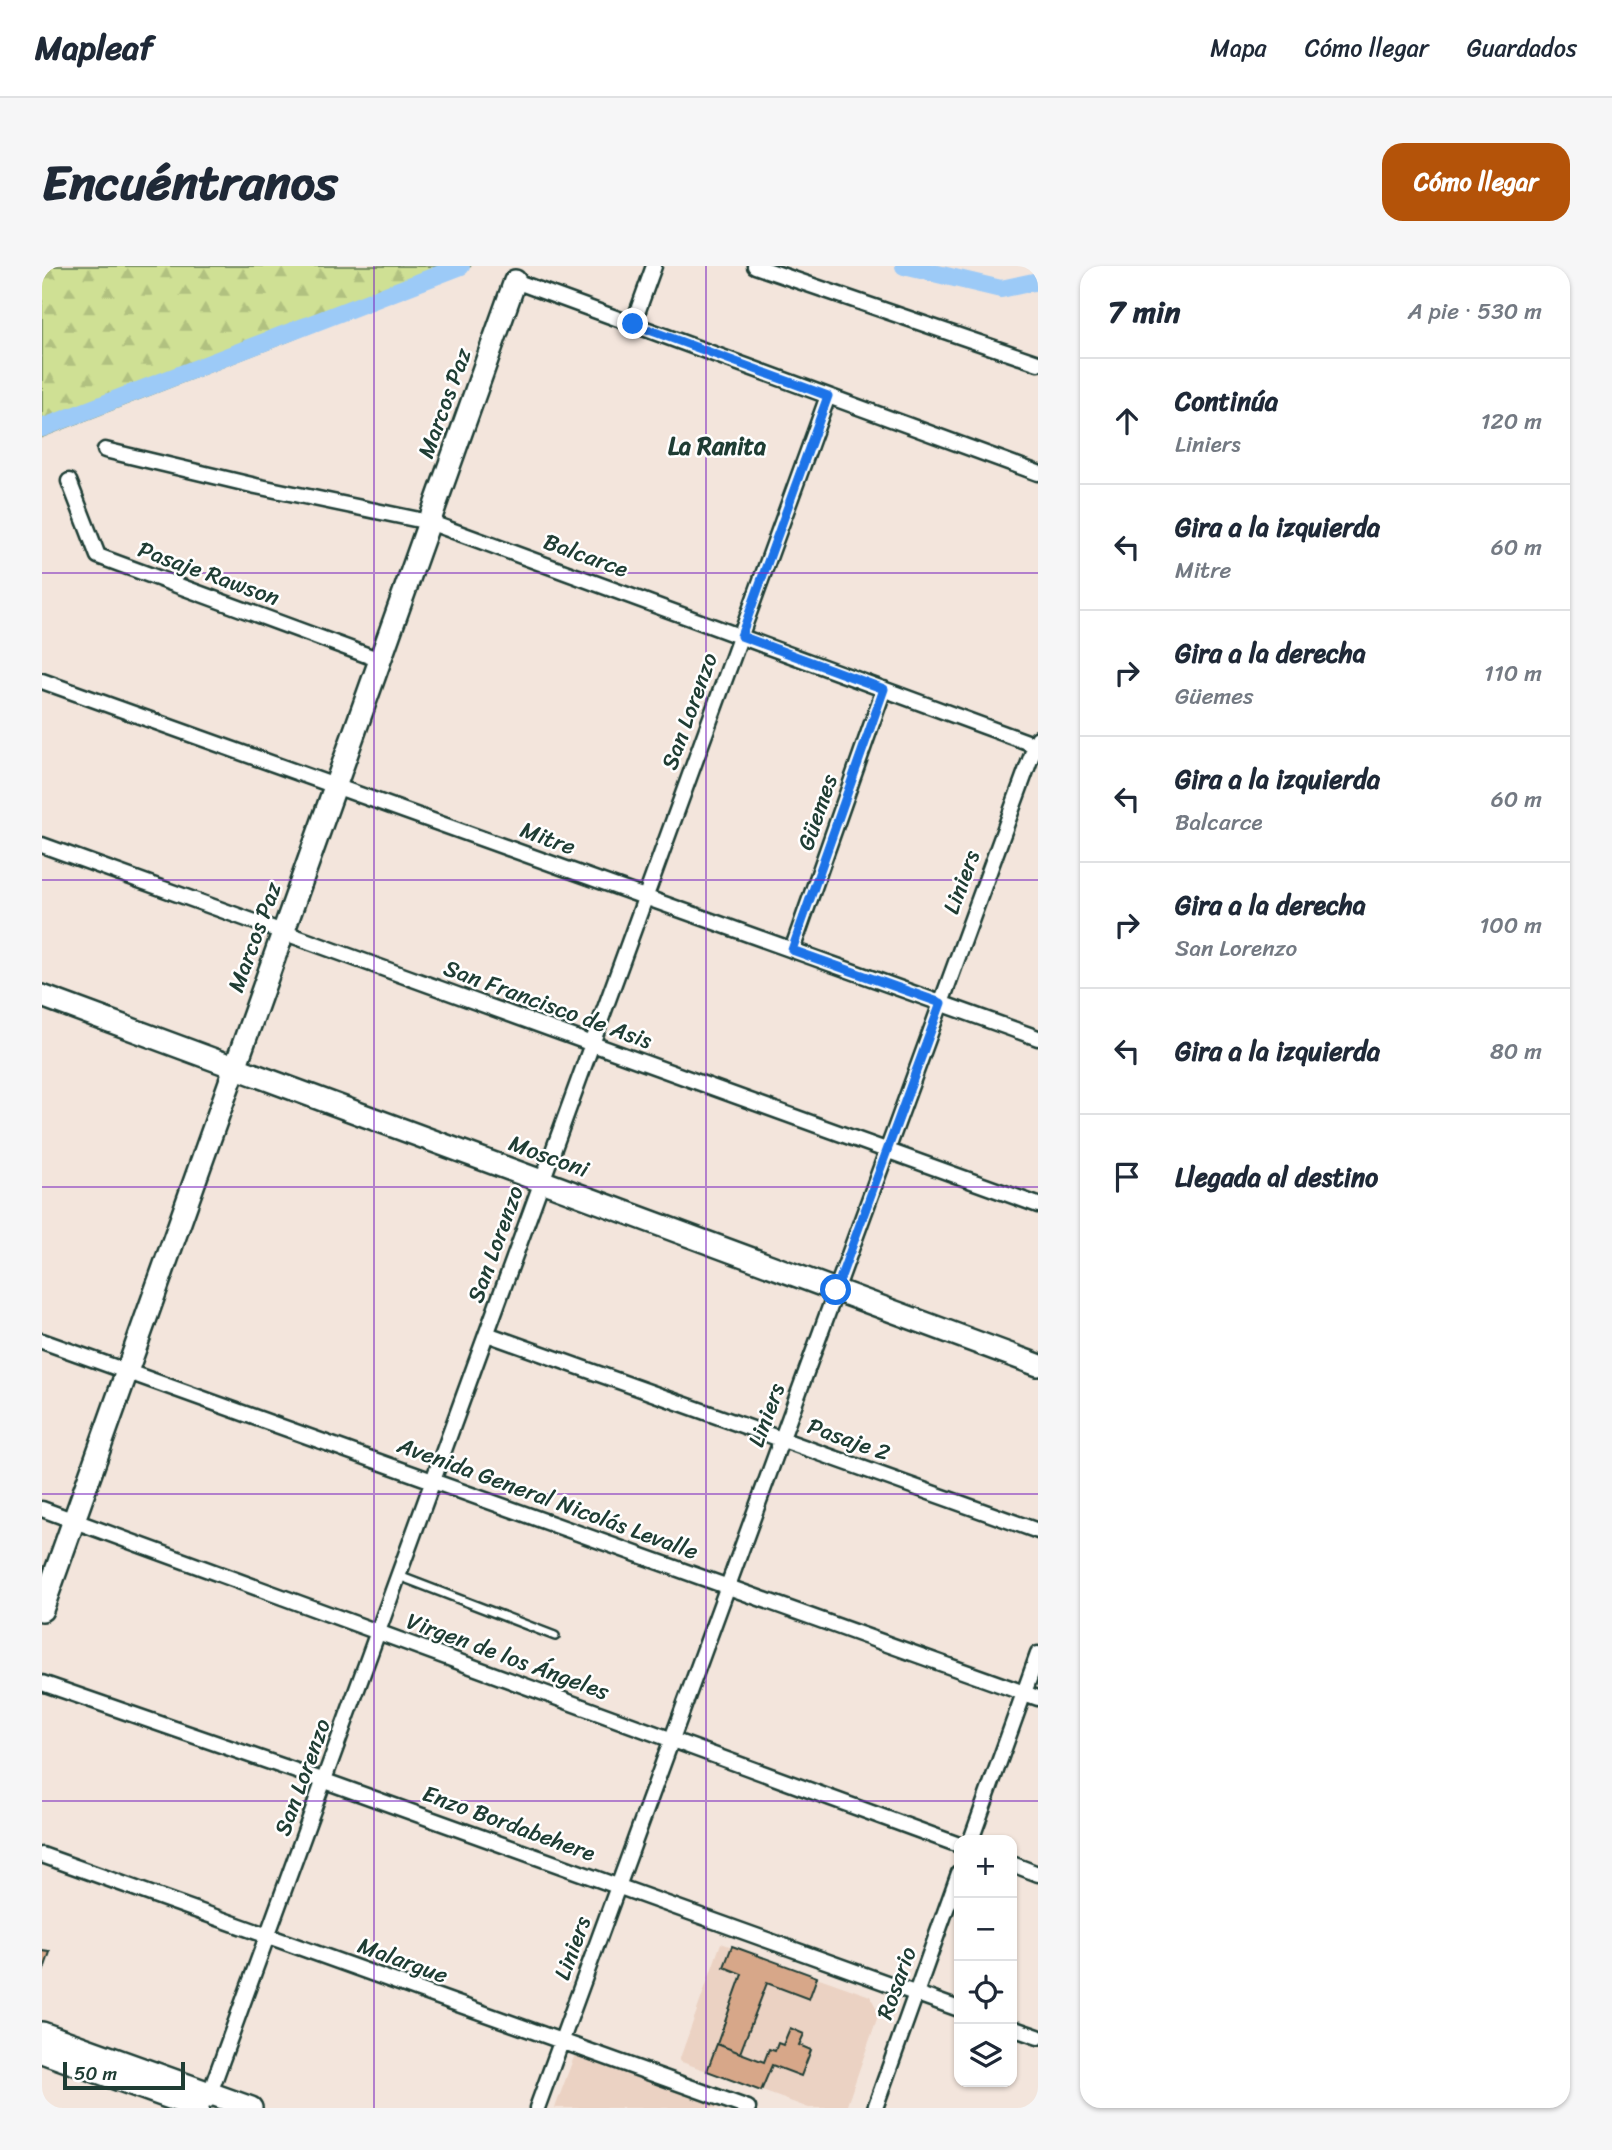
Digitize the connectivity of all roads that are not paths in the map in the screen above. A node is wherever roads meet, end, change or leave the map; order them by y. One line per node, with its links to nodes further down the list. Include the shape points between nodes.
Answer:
1 (654, 266): 4 (street)
2 (755, 266): 5 (street)
3 (515, 281): 4 (street); 10 (street, Marcos Paz)
4 (633, 324): 6 (street)
5 (1038, 363)
6 (828, 396): 8 (street); 11 (street, San Lorenzo)
7 (105, 450): 10 (street, Balcarce)
8 (1038, 473)
9 (69, 481): 12 (street, Pasaje Rawson, via 98,556)
10 (429, 522): 11 (street, Balcarce); 12 (street, Marcos Paz)
11 (741, 636): 14 (street, Balcarce); 18 (street, San Lorenzo)
12 (380, 660): 16 (street, Marcos Paz)
13 (42, 681): 16 (street, Mitre)
14 (884, 689): 15 (street, Balcarce); 20 (street, Güemes)
15 (1037, 743): 22 (street, Liniers)
16 (335, 786): 18 (street, Mitre); 19 (street, Marcos Paz)
17 (42, 845): 19 (street, San Francisco de Asis)
18 (646, 897): 20 (street, Mitre); 24 (street, San Lorenzo)
19 (284, 932): 24 (street, San Francisco de Asis); 25 (street, Marcos Paz)
20 (792, 950): 22 (street, Mitre)
21 (42, 996): 25 (street, Mosconi)
22 (941, 1003): 23 (street, Mitre); 26 (street, Liniers)
23 (1038, 1038)
24 (592, 1044): 26 (street, San Francisco de Asis); 27 (street, San Lorenzo)
25 (235, 1067): 27 (street, Mosconi); 33 (street, Marcos Paz)
26 (887, 1151): 28 (street, San Francisco de Asis); 29 (street, Liniers)
27 (542, 1181): 29 (street, Mosconi); 30 (street, San Lorenzo)
28 (1038, 1205)
29 (836, 1290): 32 (street, Mosconi); 34 (street, Liniers)
30 (487, 1334): 34 (street, Pasaje 2); 35 (street, San Lorenzo)
31 (42, 1341): 33 (street, Avenida General Nicolás Levalle)
32 (1038, 1364)
33 (127, 1372): 35 (street, Avenida General Nicolás Levalle); 37 (street, Marcos Paz)
34 (782, 1439): 38 (street, Pasaje 2); 40 (street, Liniers)
35 (433, 1481): 39 (street, San Lorenzo); 40 (street, Avenida General Nicolás Levalle)
36 (42, 1509): 37 (street, Virgen de los Ángeles)
37 (74, 1520): 41 (street, Marcos Paz); 42 (street, Virgen de los Ángeles)
38 (1038, 1531)
39 (398, 1576): 42 (street, San Lorenzo); 43 (lane)
40 (728, 1587): 46 (street, Avenida General Nicolás Levalle); 47 (street, Liniers)
41 (42, 1611)
42 (378, 1632): 47 (street, Virgen de los Ángeles); 48 (street, San Lorenzo)
43 (555, 1636)
44 (1038, 1654): 46 (street)
45 (42, 1683): 48 (street, Enzo Bordabehere)
46 (1031, 1696): 49 (street)
47 (672, 1740): 50 (street, Virgen de los Ángeles); 54 (street, Liniers)
48 (325, 1781): 54 (street, Enzo Bordabehere); 56 (street, San Lorenzo)
49 (973, 1835)
50 (954, 1843)
51 (42, 1855): 56 (street, Malargue)
52 (1017, 1866): 53 (street)
53 (1038, 1874)
54 (618, 1886): 57 (street, Enzo Bordabehere); 62 (street, Liniers)
55 (954, 1887): 57 (street, Rosario)
56 (268, 1936): 62 (street, Malargue); 64 (street, San Lorenzo)
57 (916, 1994): 58 (street, Enzo Bordabehere); 68 (street, Rosario)
58 (954, 2007)
59 (1017, 2030): 61 (street)
60 (42, 2033): 64 (street)
61 (1038, 2037)
62 (562, 2041): 66 (street, Liniers); 67 (street, Malargue)
63 (42, 2052): 64 (street)
64 (204, 2103): 65 (street)
65 (251, 2108)
66 (537, 2108)
67 (748, 2108)
68 (875, 2108)

